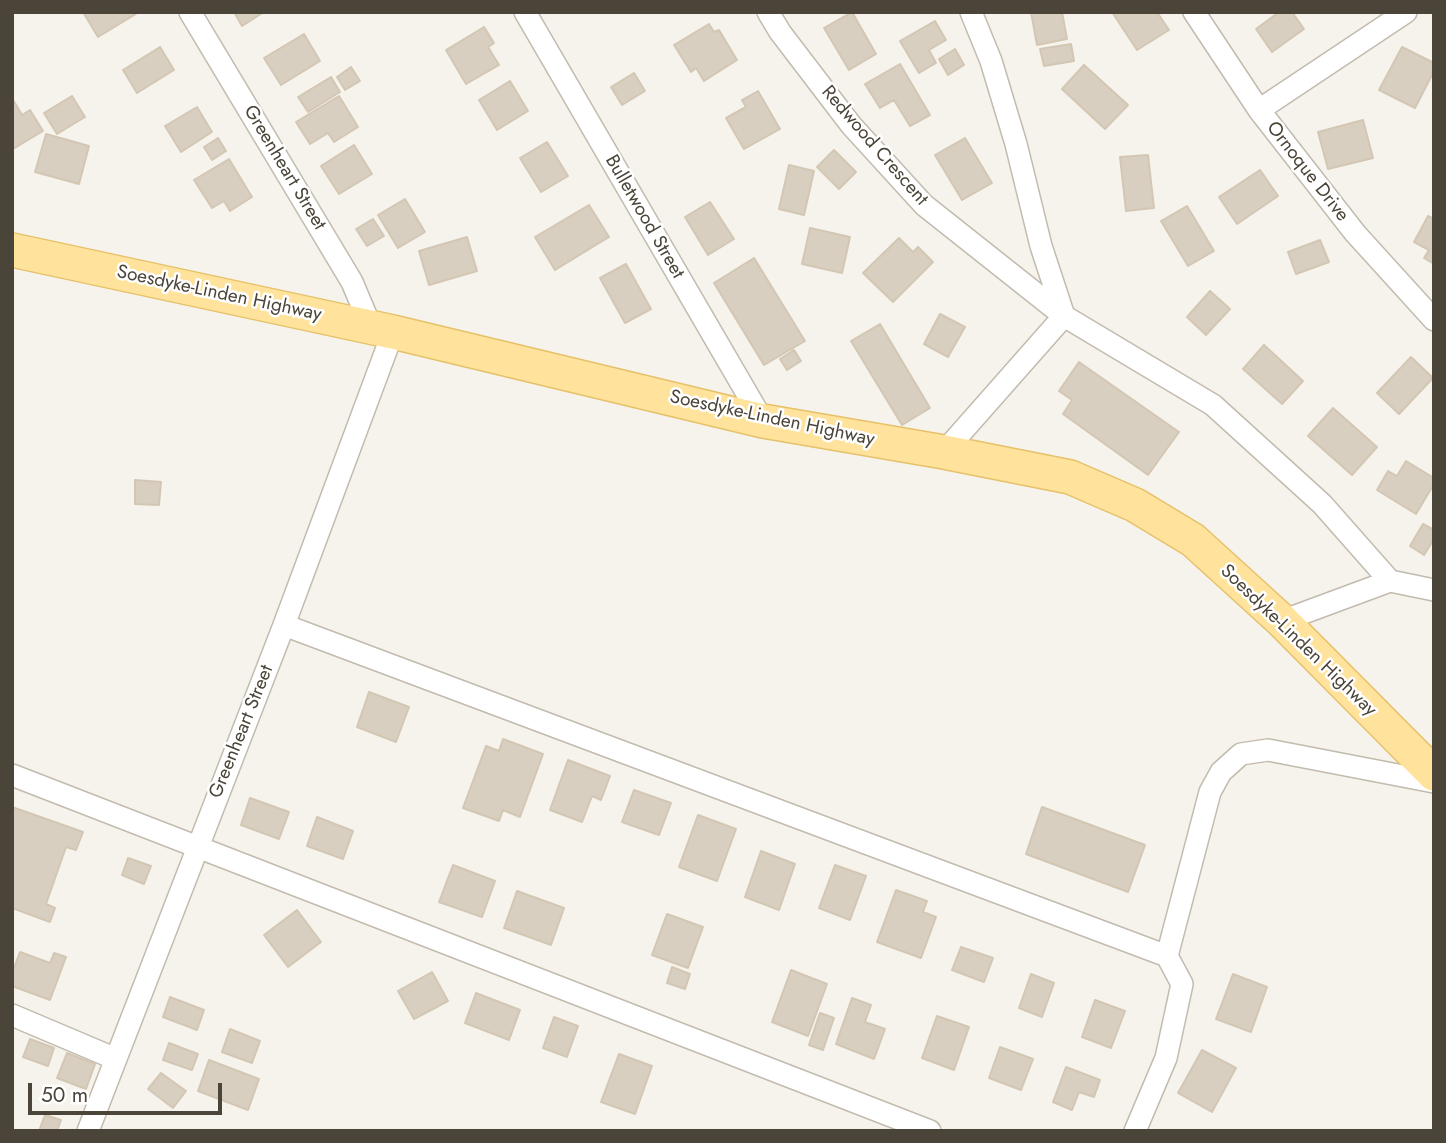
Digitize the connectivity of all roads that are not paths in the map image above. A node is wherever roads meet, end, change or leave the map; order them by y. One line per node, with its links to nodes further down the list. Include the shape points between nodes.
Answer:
1 (190, 12): 11 (street, Greenheart Street)
2 (525, 12): 12 (street, Bulletwood Street)
3 (768, 12): 9 (street, Redwood Crescent, via 851,125 924,205)
4 (971, 12): 9 (street, via 995,73)
5 (1194, 12): 7 (street, Ornoque Drive)
6 (1406, 12): 7 (street)
7 (1259, 110): 10 (street, Ornoque Drive, via 1355,233)
8 (12, 250): 11 (main road, Soesdyke-Linden Highway)
9 (1064, 316): 13 (street); 14 (street, Redwood Crescent, via 1213,405 1322,504)
10 (1434, 320)
11 (382, 329): 12 (main road, Soesdyke-Linden Highway); 17 (street, Greenheart Street)
12 (763, 421): 13 (main road, Soesdyke-Linden Highway)
13 (944, 452): 16 (main road, Soesdyke-Linden Highway, via 1070,477 1135,505 1193,540)
14 (1390, 580): 15 (street); 16 (street)
15 (1434, 590)
16 (1282, 621): 18 (main road, Soesdyke-Linden Highway)
17 (284, 625): 21 (street, Greenheart Street); 22 (street)
18 (1434, 774)
19 (12, 775): 21 (street)
20 (1434, 782): 22 (street, via 1268,750 1241,754 1221,772 1210,792)
21 (196, 846): 24 (street, Greenheart Street); 26 (street)
22 (1167, 956): 27 (street, via 1182,984 1166,1058)
23 (12, 1015): 24 (street)
24 (116, 1059): 25 (street, Greenheart Street)
25 (88, 1131)
26 (930, 1131)
27 (1135, 1131)

